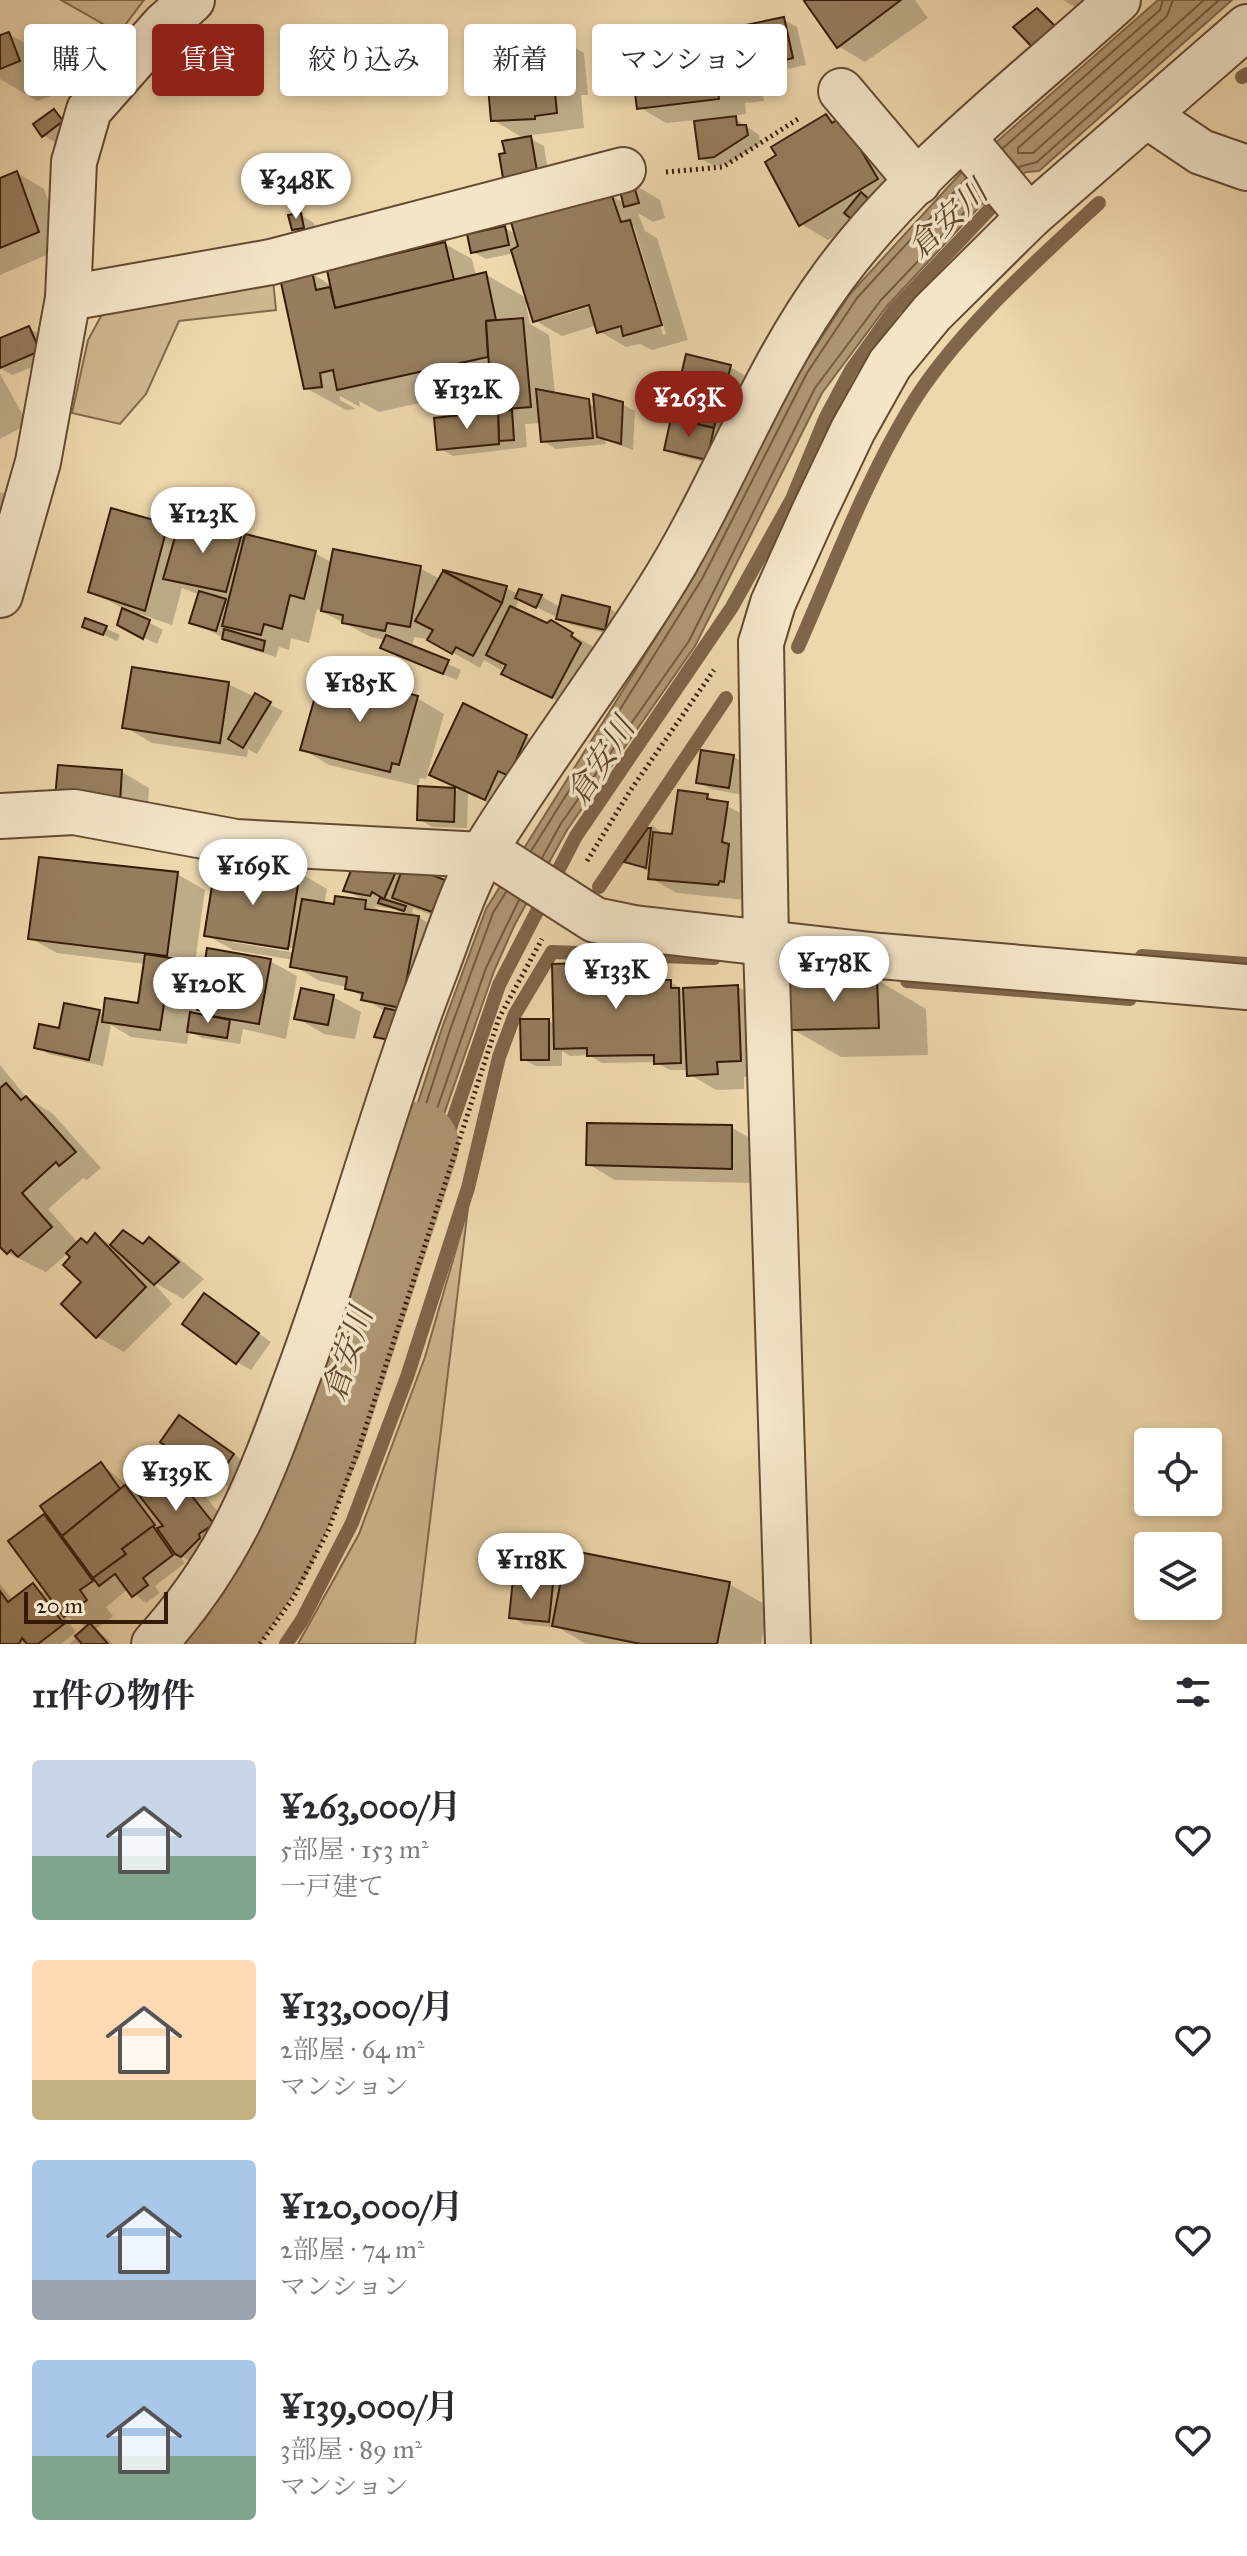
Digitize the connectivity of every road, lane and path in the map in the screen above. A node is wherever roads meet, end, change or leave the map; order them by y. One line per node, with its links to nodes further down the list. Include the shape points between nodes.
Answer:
1 (192, 0): 11 (street, via 89,110 74,162)
2 (1118, 0): 6 (street)
3 (1247, 27): 5 (street)
4 (841, 91): 8 (path, via 723,167 638,175); 9 (street)
5 (1146, 115): 7 (street, via 1201,152); 10 (street)
6 (970, 146): 9 (street); 10 (street)
7 (1247, 168)
8 (623, 170): 11 (street, via 271,262)
9 (918, 182): 15 (street, via 834,275 804,320 775,367 697,527)
10 (1021, 208): 13 (street, via 890,364 814,512)
11 (68, 298): 12 (street, via 38,462)
12 (0, 595)
13 (761, 643): 16 (path, via 742,644 723,657); 17 (street)
14 (0, 816): 15 (street, via 74,812 236,842)
15 (492, 857): 16 (street); 19 (street, via 431,981 320,1317 259,1481 234,1538)
16 (558, 896): 17 (street, via 595,920); 20 (path, via 499,1018 328,1531 293,1598)
17 (766, 944): 18 (street); 21 (street)
18 (1247, 987)
19 (154, 1644)
20 (260, 1644)
21 (788, 1644)

